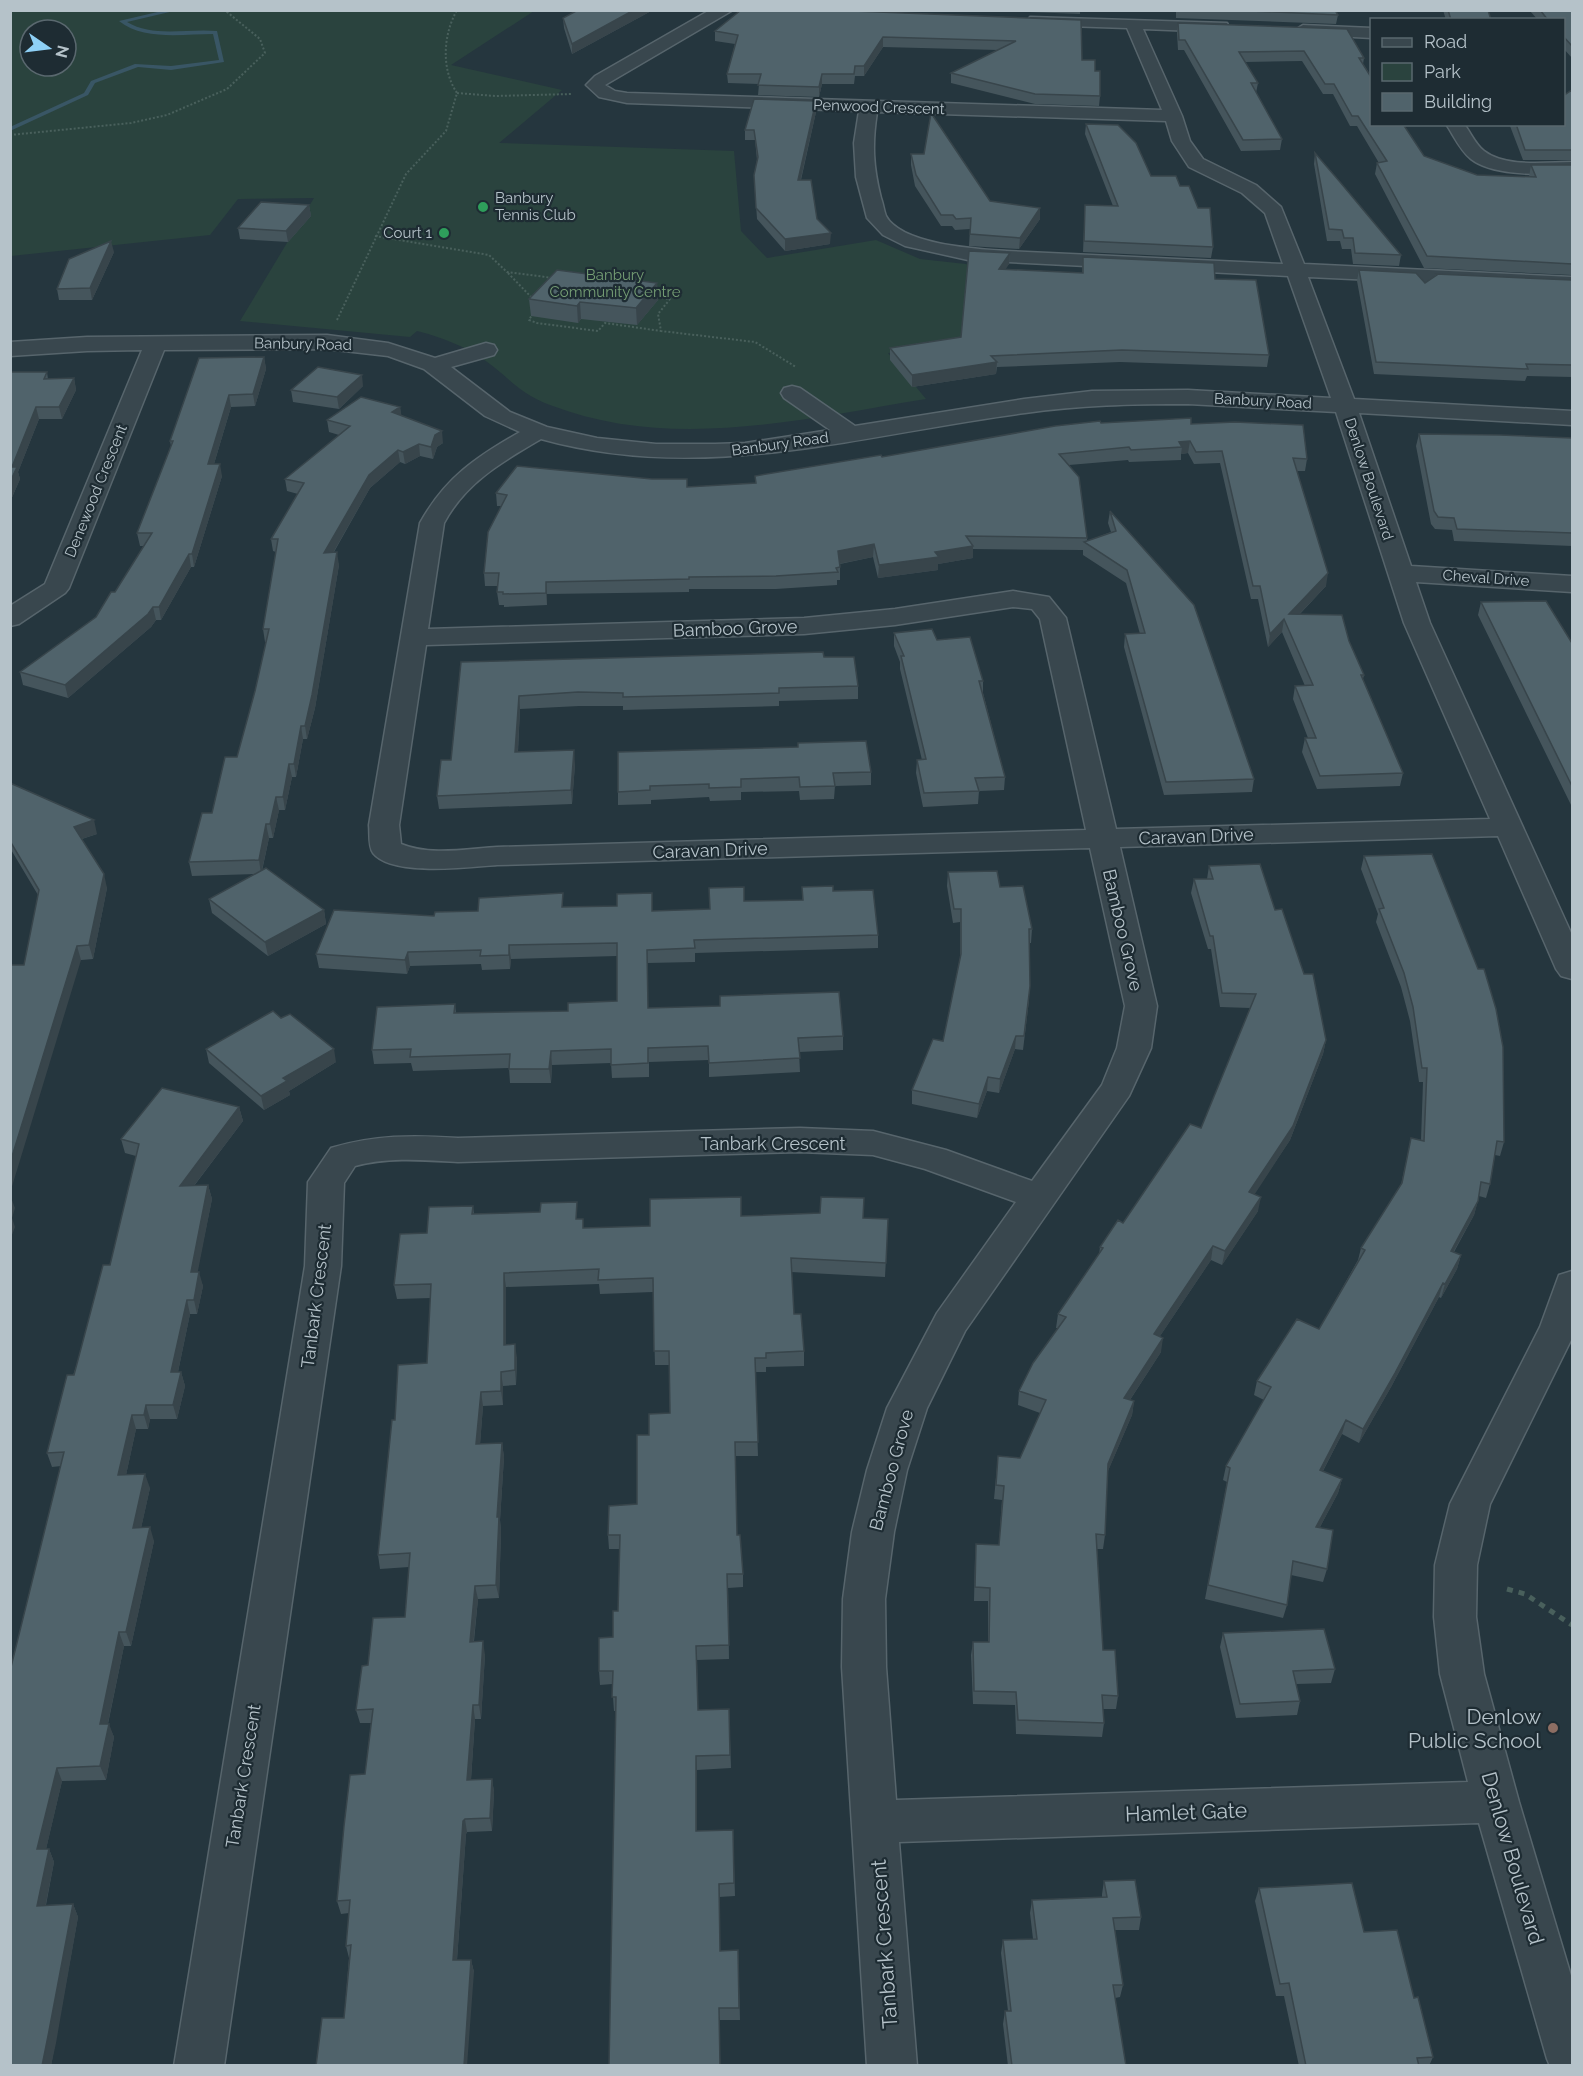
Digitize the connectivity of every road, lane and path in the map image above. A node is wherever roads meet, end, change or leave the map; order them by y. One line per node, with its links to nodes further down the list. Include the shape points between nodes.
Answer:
1 (229, 10): 14 (path, via 260,39 266,53 227,89 167,115 131,123)
2 (457, 10): 10 (path, via 447,45 448,79)
3 (725, 10): 9 (street, via 600,80 595,85)
4 (1015, 20): 5 (street)
5 (1133, 24): 6 (street); 12 (street, Denlow Boulevard)
6 (1235, 27)
7 (1282, 29): 8 (street)
8 (1370, 33)
9 (599, 91): 10 (path, via 549,96); 11 (street, Penwood Crescent, via 627,98)
10 (458, 93): 16 (path, via 446,131 406,174)
11 (869, 107): 12 (street, Penwood Crescent); 17 (street, via 862,143 877,218 890,231 912,242 968,254 1007,257)
12 (1173, 116): 17 (street, Denlow Boulevard, via 1181,141 1196,163 1249,189 1274,211)
13 (1456, 126): 15 (street, via 1482,158 1499,164)
14 (10, 135)
15 (1572, 168)
16 (375, 236): 18 (path, via 489,255); 23 (path)
17 (1294, 269): 20 (street); 30 (street, Denlow Boulevard)
18 (507, 272): 19 (path); 22 (path, via 537,303 529,320 598,331 605,323)
19 (563, 280)
20 (1572, 283)
21 (648, 296): 22 (path, via 670,299 658,314)
22 (662, 331): 28 (path, via 755,342)
23 (327, 342): 24 (street, Banbury Road); 27 (street, Banbury Road, via 400,351)
24 (155, 344): 25 (street, Banbury Road); 36 (street, Denewood Crescent, via 56,588)
25 (10, 349)
26 (486, 350): 27 (street)
27 (433, 365): 32 (street, Banbury Road, via 479,403)
28 (795, 367)
29 (792, 393): 33 (street)
30 (1345, 405): 31 (street, Banbury Road); 33 (street, Banbury Road, via 1188,397 1092,398); 34 (street, Denlow Boulevard)
31 (1572, 418)
32 (539, 431): 33 (street, Banbury Road, via 618,448 701,453); 37 (street, Caravan Drive, via 477,468 441,503 432,523)
33 (852, 434)
34 (1400, 573): 35 (street, Cheval Drive); 38 (street, Denlow Boulevard, via 1417,623)
35 (1572, 584)
36 (10, 618)
37 (415, 637): 39 (street, Bamboo Grove, via 804,626 1013,599 1040,602 1053,618); 39 (street, Caravan Drive, via 384,825 386,849 408,858)
38 (1510, 827): 39 (street, Caravan Drive); 40 (street, Denlow Boulevard)
39 (1103, 839): 41 (street, Bamboo Grove, via 1140,1006 1134,1048 1117,1088)
40 (1572, 969)
41 (1039, 1197): 47 (street, Bamboo Grove, via 950,1323 907,1408 887,1470 864,1599 864,1667); 49 (street, Tanbark Crescent, via 934,1159 862,1143 800,1140 411,1148 370,1150 343,1157 326,1182 323,1266)
42 (1572, 1285): 43 (street, Denlow Boulevard)
43 (1566, 1329): 46 (street, Denlow Boulevard, via 1470,1504 1456,1565 1455,1617 1462,1674)
44 (1507, 1589): 45 (path, via 1525,1594)
45 (1572, 1625)
46 (1496, 1802): 47 (street, Hamlet Gate); 48 (street, Denlow Boulevard)
47 (876, 1822): 50 (street, Tanbark Crescent)
48 (1572, 2059)
49 (199, 2066)
50 (892, 2066)

